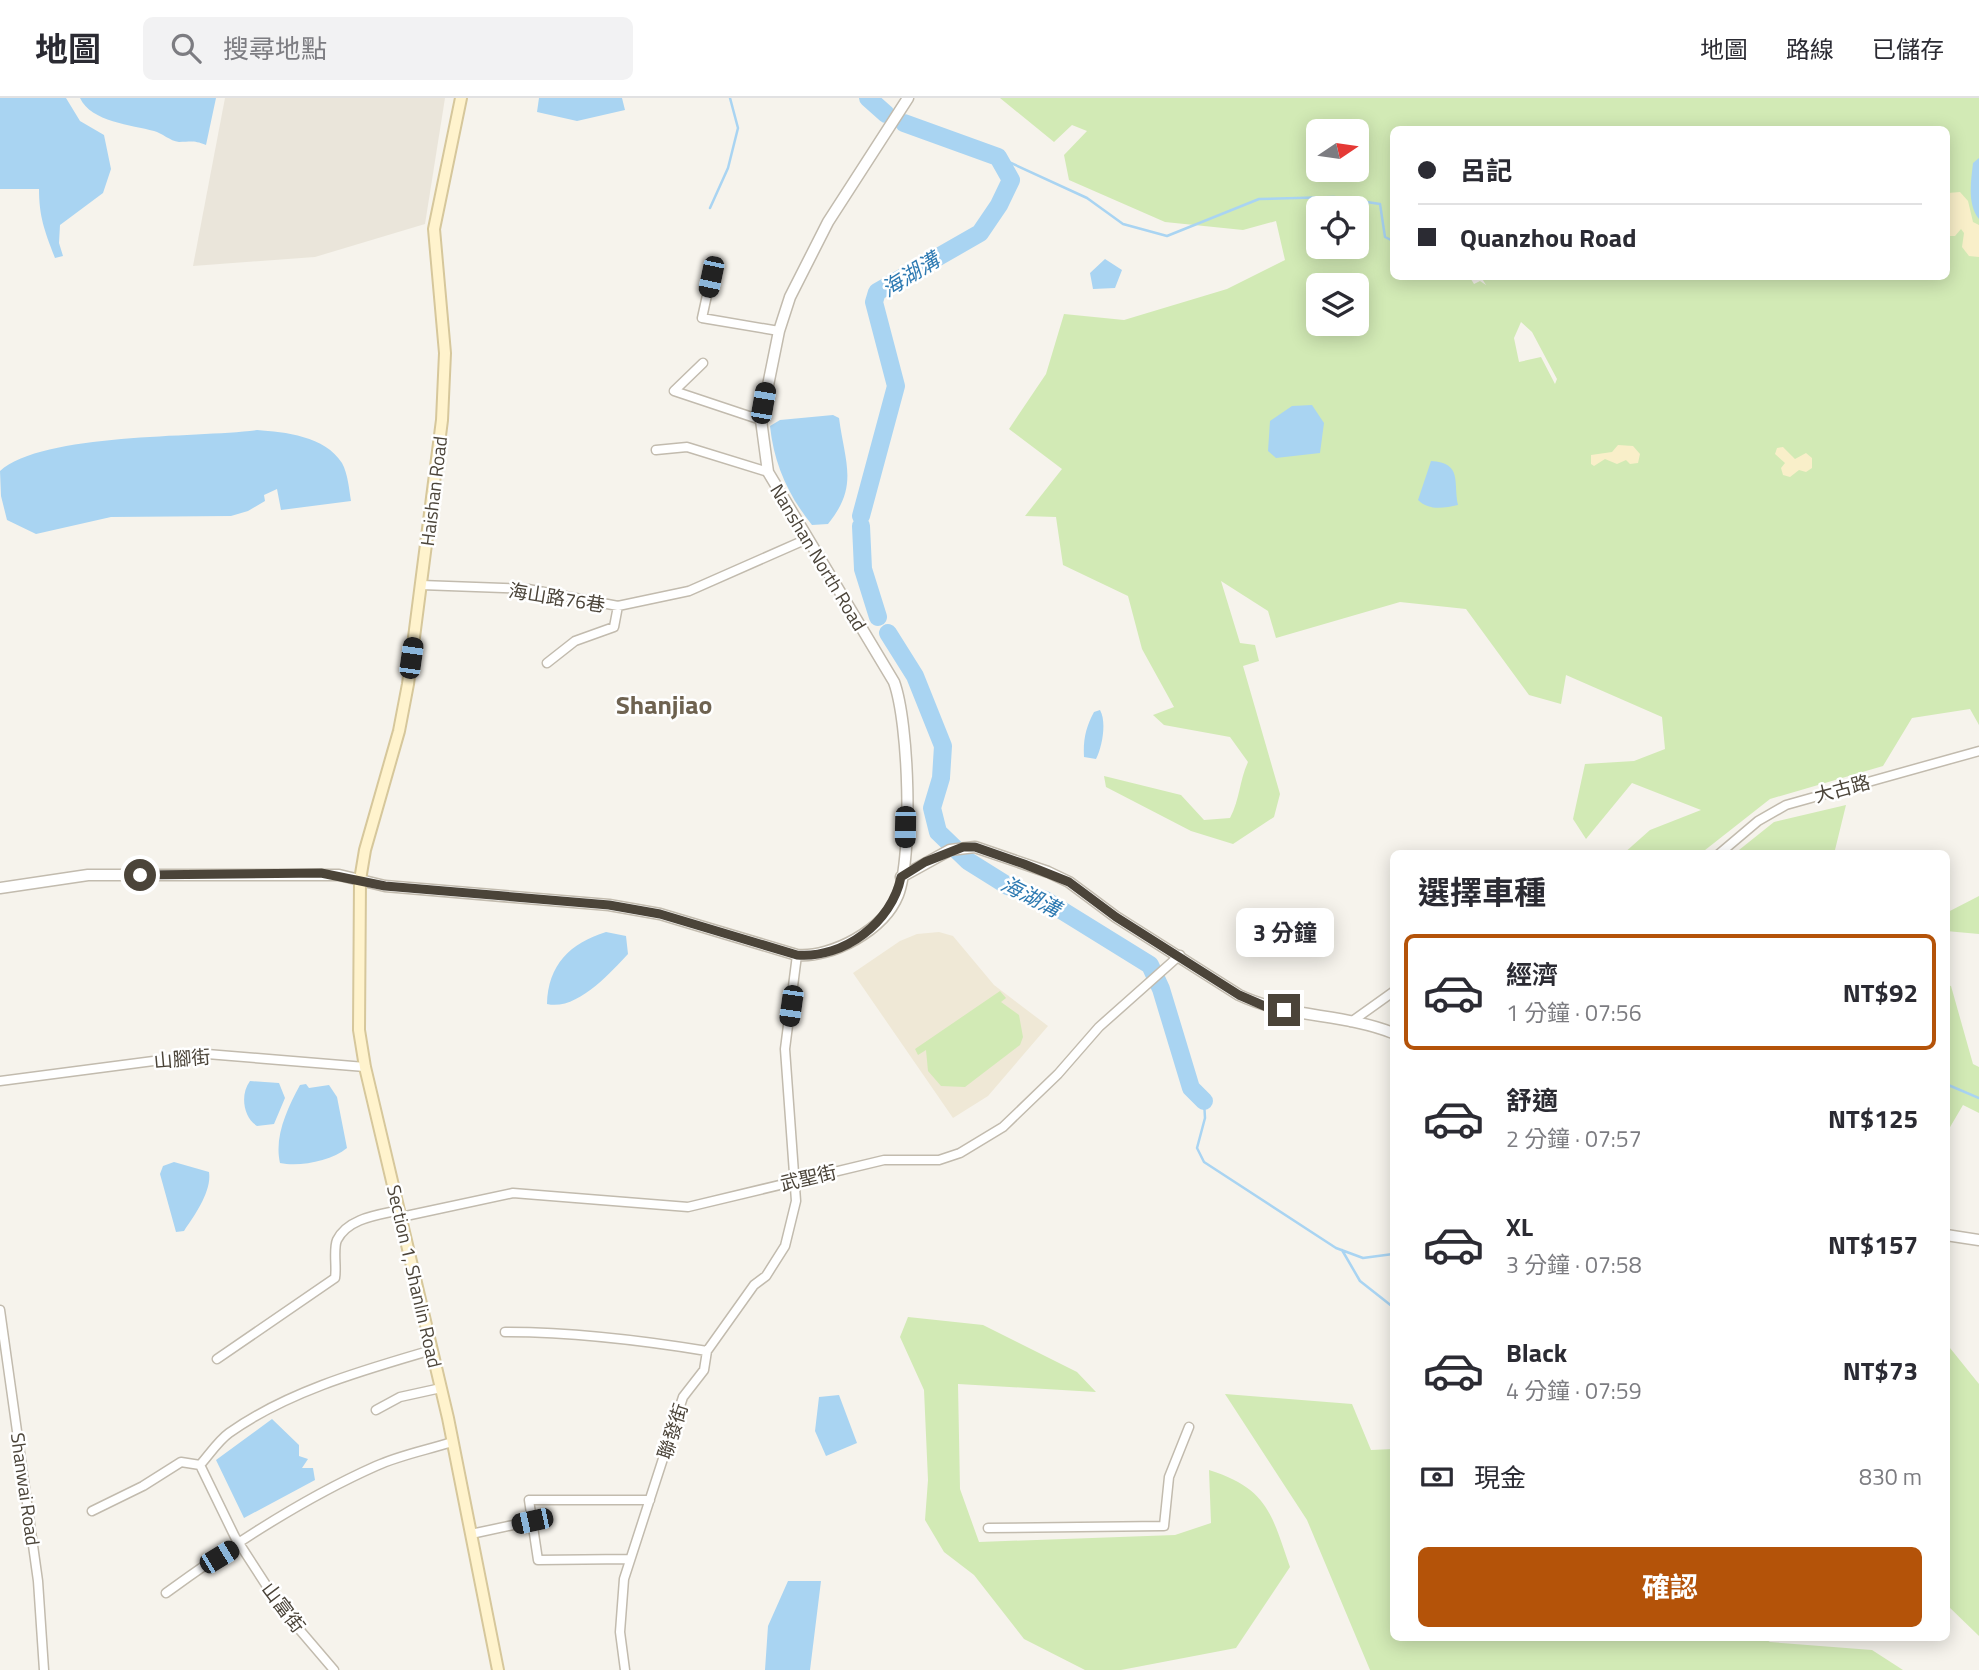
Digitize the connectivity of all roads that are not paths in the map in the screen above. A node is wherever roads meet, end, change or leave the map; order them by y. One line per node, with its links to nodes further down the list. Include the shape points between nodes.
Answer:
1 (461, 98): 10 (main road, Haishan Road, via 434,229 444,380)
2 (908, 98): 4 (street, Nanshan North Road, via 828,222 790,297)
3 (711, 277): 4 (street, via 702,318)
4 (779, 331): 6 (street, Nanshan North Road)
5 (703, 363): 6 (street, via 674,391)
6 (761, 420): 8 (street, Nanshan North Road)
7 (656, 450): 8 (street, via 687,447)
8 (768, 472): 9 (street, Nanshan North Road)
9 (807, 539): 11 (street, 海山路76巷, via 689,591); 15 (street, Nanshan North Road, via 902,704 906,764)
10 (421, 584): 11 (street, 海山路76巷, via 528,589); 16 (main road, Haishan Road, via 399,730)
11 (618, 606): 12 (street, via 614,627 575,641)
12 (547, 663)
13 (1979, 751): 14 (street, 大古路, via 1786,805)
14 (1724, 850)
15 (901, 877): 18 (street, Nanshan North Road, via 889,911 854,940 824,954); 19 (street, via 955,849 975,847 1069,882)
16 (360, 880): 17 (street, via 321,873 88,875); 18 (street, via 470,895 609,905 660,914); 23 (main road, Section 1, Shanlin Road, via 359,1030)
17 (0, 888)
18 (797, 955): 25 (street, 聯發街, via 785,1049)
19 (1180, 955): 21 (street, via 1258,1004); 25 (street, 武聖街, via 1098,1027 1024,1109 960,1153 939,1160 884,1160)
20 (1390, 994): 21 (street)
21 (1352, 1021): 22 (street)
22 (1390, 1032)
23 (365, 1068): 24 (street, 山腳街, via 207,1054); 26 (main road, Section 1, Shanlin Road)
24 (0, 1081)
25 (794, 1179): 26 (street, 武聖街, via 688,1207 513,1194); 32 (street, 聯發街, via 796,1201 785,1246)
26 (400, 1214): 31 (main road, Section 1, Shanlin Road); 33 (street, 武聖街, via 351,1224 336,1241 335,1278)
27 (1950, 1236): 28 (street)
28 (1979, 1240)
29 (0, 1310): 47 (street, Shanwai Road, via 32,1528)
30 (505, 1332): 32 (street, via 552,1332)
31 (432, 1350): 34 (main road, Section 1, Shanlin Road); 38 (street, via 365,1369 282,1403 227,1434)
32 (707, 1351): 39 (street, 聯發街, via 704,1370 683,1397)
33 (217, 1359)
34 (441, 1388): 35 (street, via 400,1397); 37 (main road, Section 1, Shanlin Road)
35 (376, 1410)
36 (1189, 1427): 42 (street, via 1169,1477 1164,1526)
37 (452, 1442): 43 (main road, Section 1, Shanlin Road); 44 (street, via 378,1465)
38 (201, 1465): 40 (street, via 181,1462); 44 (street, 山富街)
39 (650, 1500): 41 (street, via 529,1500); 45 (street, 聯發街)
40 (92, 1511)
41 (532, 1521): 43 (street); 45 (street, via 538,1560)
42 (988, 1528)
43 (471, 1534): 49 (main road, Section 1, Shanlin Road)
44 (240, 1544): 46 (street); 48 (street, 山富街, via 281,1608)
45 (629, 1559): 50 (street, 聯發街, via 620,1632)
46 (166, 1593)
47 (44, 1670)
48 (334, 1670)
49 (498, 1670)
50 (625, 1670)

